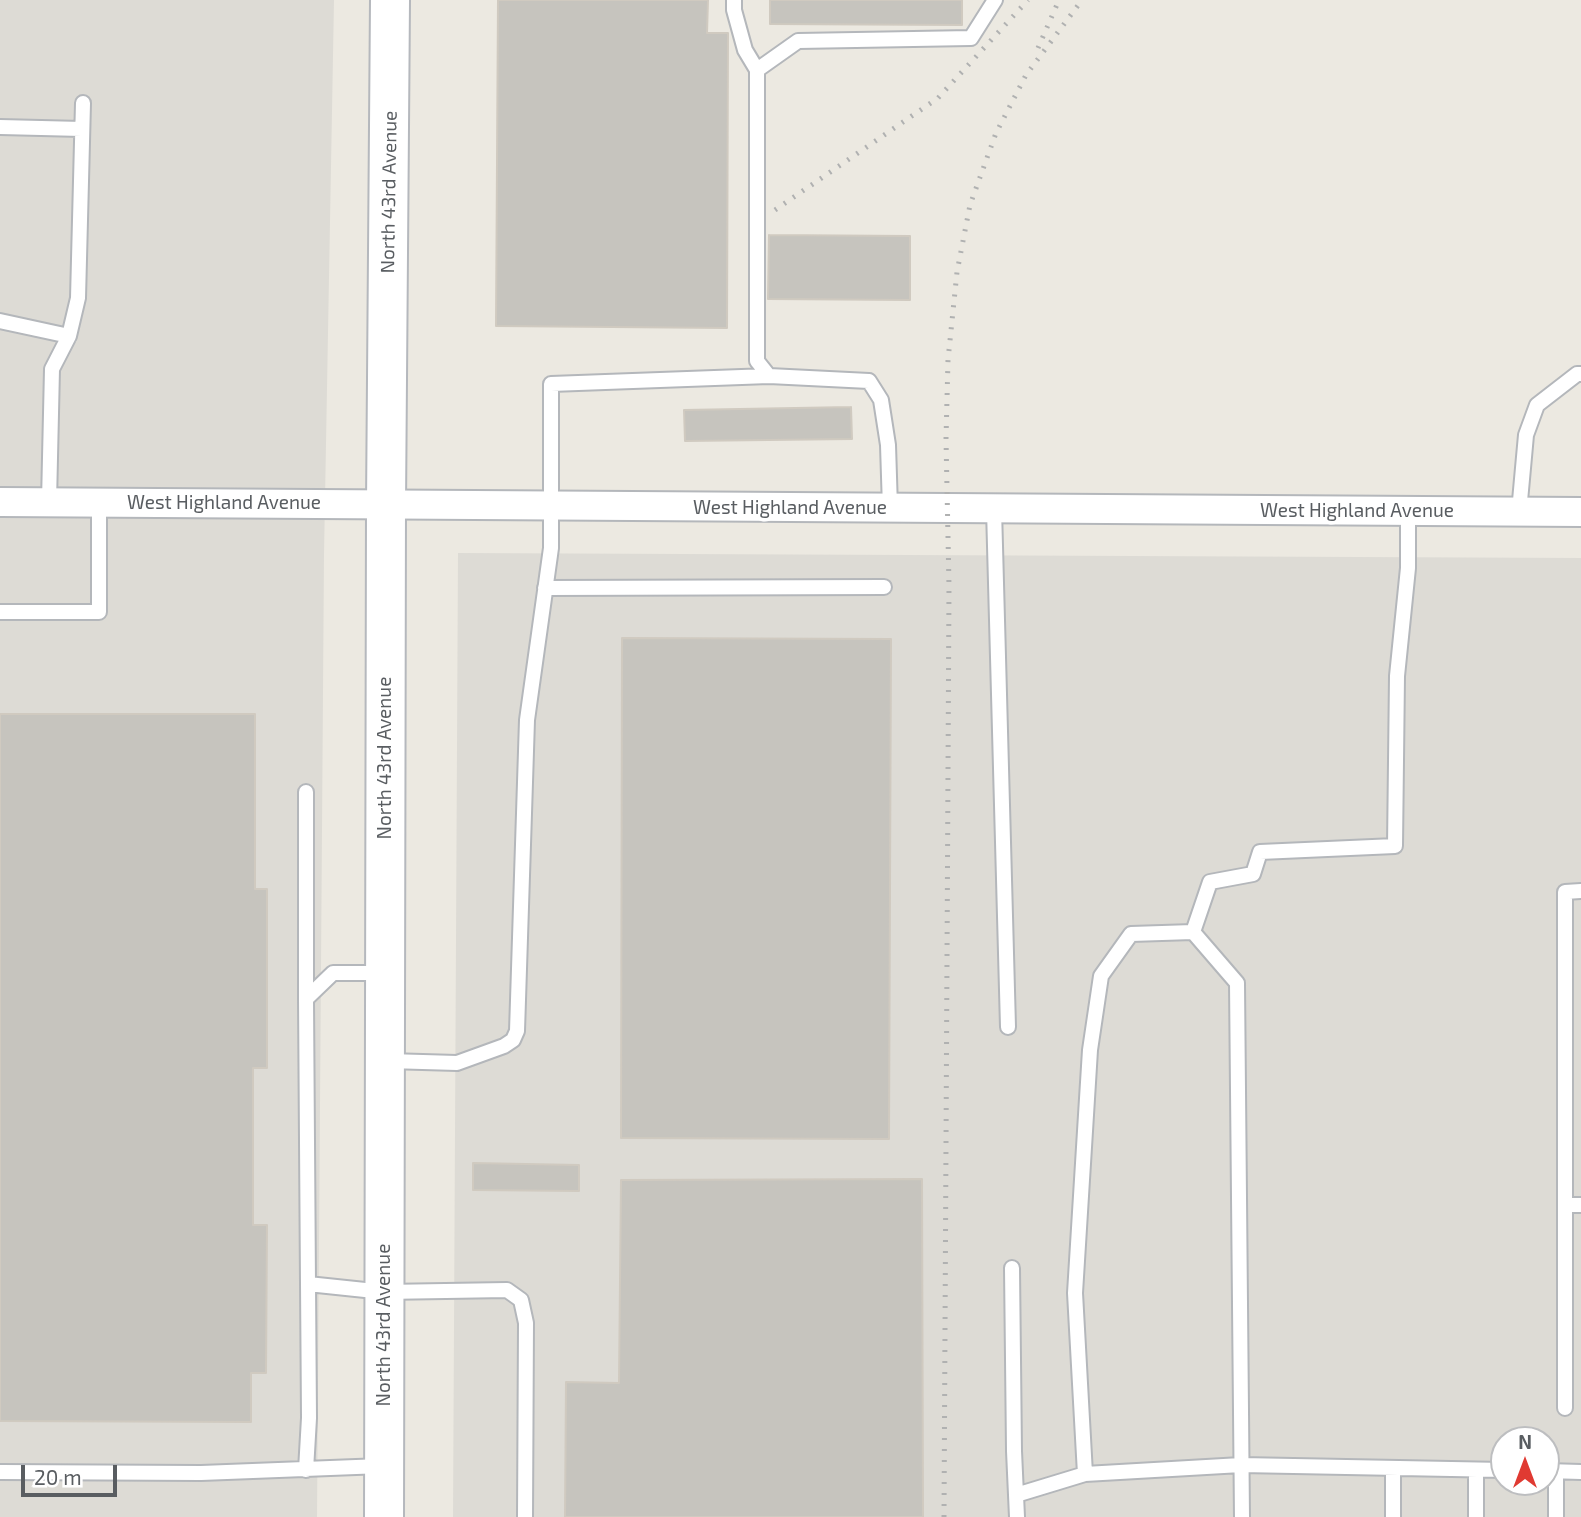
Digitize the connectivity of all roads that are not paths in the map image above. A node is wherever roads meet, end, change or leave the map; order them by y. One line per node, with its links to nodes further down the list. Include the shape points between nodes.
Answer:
1 (390, 0): 15 (main road, North 43rd Avenue)
2 (734, 0): 4 (lane, via 745,50)
3 (995, 0): 4 (lane, via 971,38 798,41)
4 (757, 70): 11 (lane, via 757,361)
5 (83, 103): 7 (lane)
6 (0, 127): 7 (lane)
7 (82, 129): 9 (lane, via 78,298)
8 (0, 321): 9 (lane)
9 (69, 336): 13 (lane, via 52,369)
10 (1581, 374): 20 (lane, via 1537,405 1526,435)
11 (769, 376): 16 (lane, via 551,384); 17 (lane, via 869,381 881,400)
12 (0, 502): 13 (street, West Highland Avenue)
13 (49, 502): 14 (street, West Highland Avenue)
14 (99, 502): 15 (street, West Highland Avenue); 24 (lane, via 99,612)
15 (386, 505): 16 (street, West Highland Avenue); 28 (main road, North 43rd Avenue)
16 (550, 506): 17 (street, West Highland Avenue); 23 (lane, via 551,548)
17 (890, 508): 18 (street, West Highland Avenue)
18 (994, 509): 19 (street, West Highland Avenue); 30 (lane)
19 (1408, 512): 20 (street, West Highland Avenue); 27 (lane, via 1408,568 1397,676 1395,846 1260,852 1253,874 1210,883)
20 (1520, 512): 21 (street, West Highland Avenue)
21 (1581, 512)
22 (884, 587): 23 (lane)
23 (545, 588): 31 (lane, via 527,720 517,1031 505,1046 457,1063)
24 (0, 611)
25 (306, 792): 29 (lane)
26 (1581, 891): 32 (lane, via 1565,891)
27 (1194, 932): 37 (lane, via 1237,983); 46 (lane, via 1131,934 1101,976 1090,1049 1075,1293)
28 (385, 973): 29 (lane, via 333,973); 31 (main road, North 43rd Avenue)
29 (306, 999): 34 (lane)
30 (1008, 1027)
31 (385, 1061): 35 (main road, North 43rd Avenue)
32 (1573, 1205): 36 (lane)
33 (1012, 1268): 47 (lane)
34 (308, 1284): 35 (lane); 40 (lane)
35 (384, 1292): 38 (main road, North 43rd Avenue); 50 (lane, via 507,1290 522,1300 526,1323)
36 (1565, 1408)
37 (1241, 1465): 39 (lane); 46 (lane); 52 (lane)
38 (384, 1466): 40 (lane); 49 (main road, North 43rd Avenue)
39 (1393, 1468): 41 (lane); 53 (lane)
40 (306, 1469): 43 (lane)
41 (1476, 1469): 42 (lane); 54 (lane)
42 (1490, 1470)
43 (0, 1472)
44 (1560, 1472): 45 (lane)
45 (1581, 1472)
46 (1085, 1474): 47 (lane)
47 (1016, 1495): 51 (lane)
48 (1554, 1496): 55 (lane)
49 (384, 1517)
50 (525, 1517)
51 (1017, 1517)
52 (1242, 1517)
53 (1394, 1517)
54 (1476, 1517)
55 (1556, 1517)

